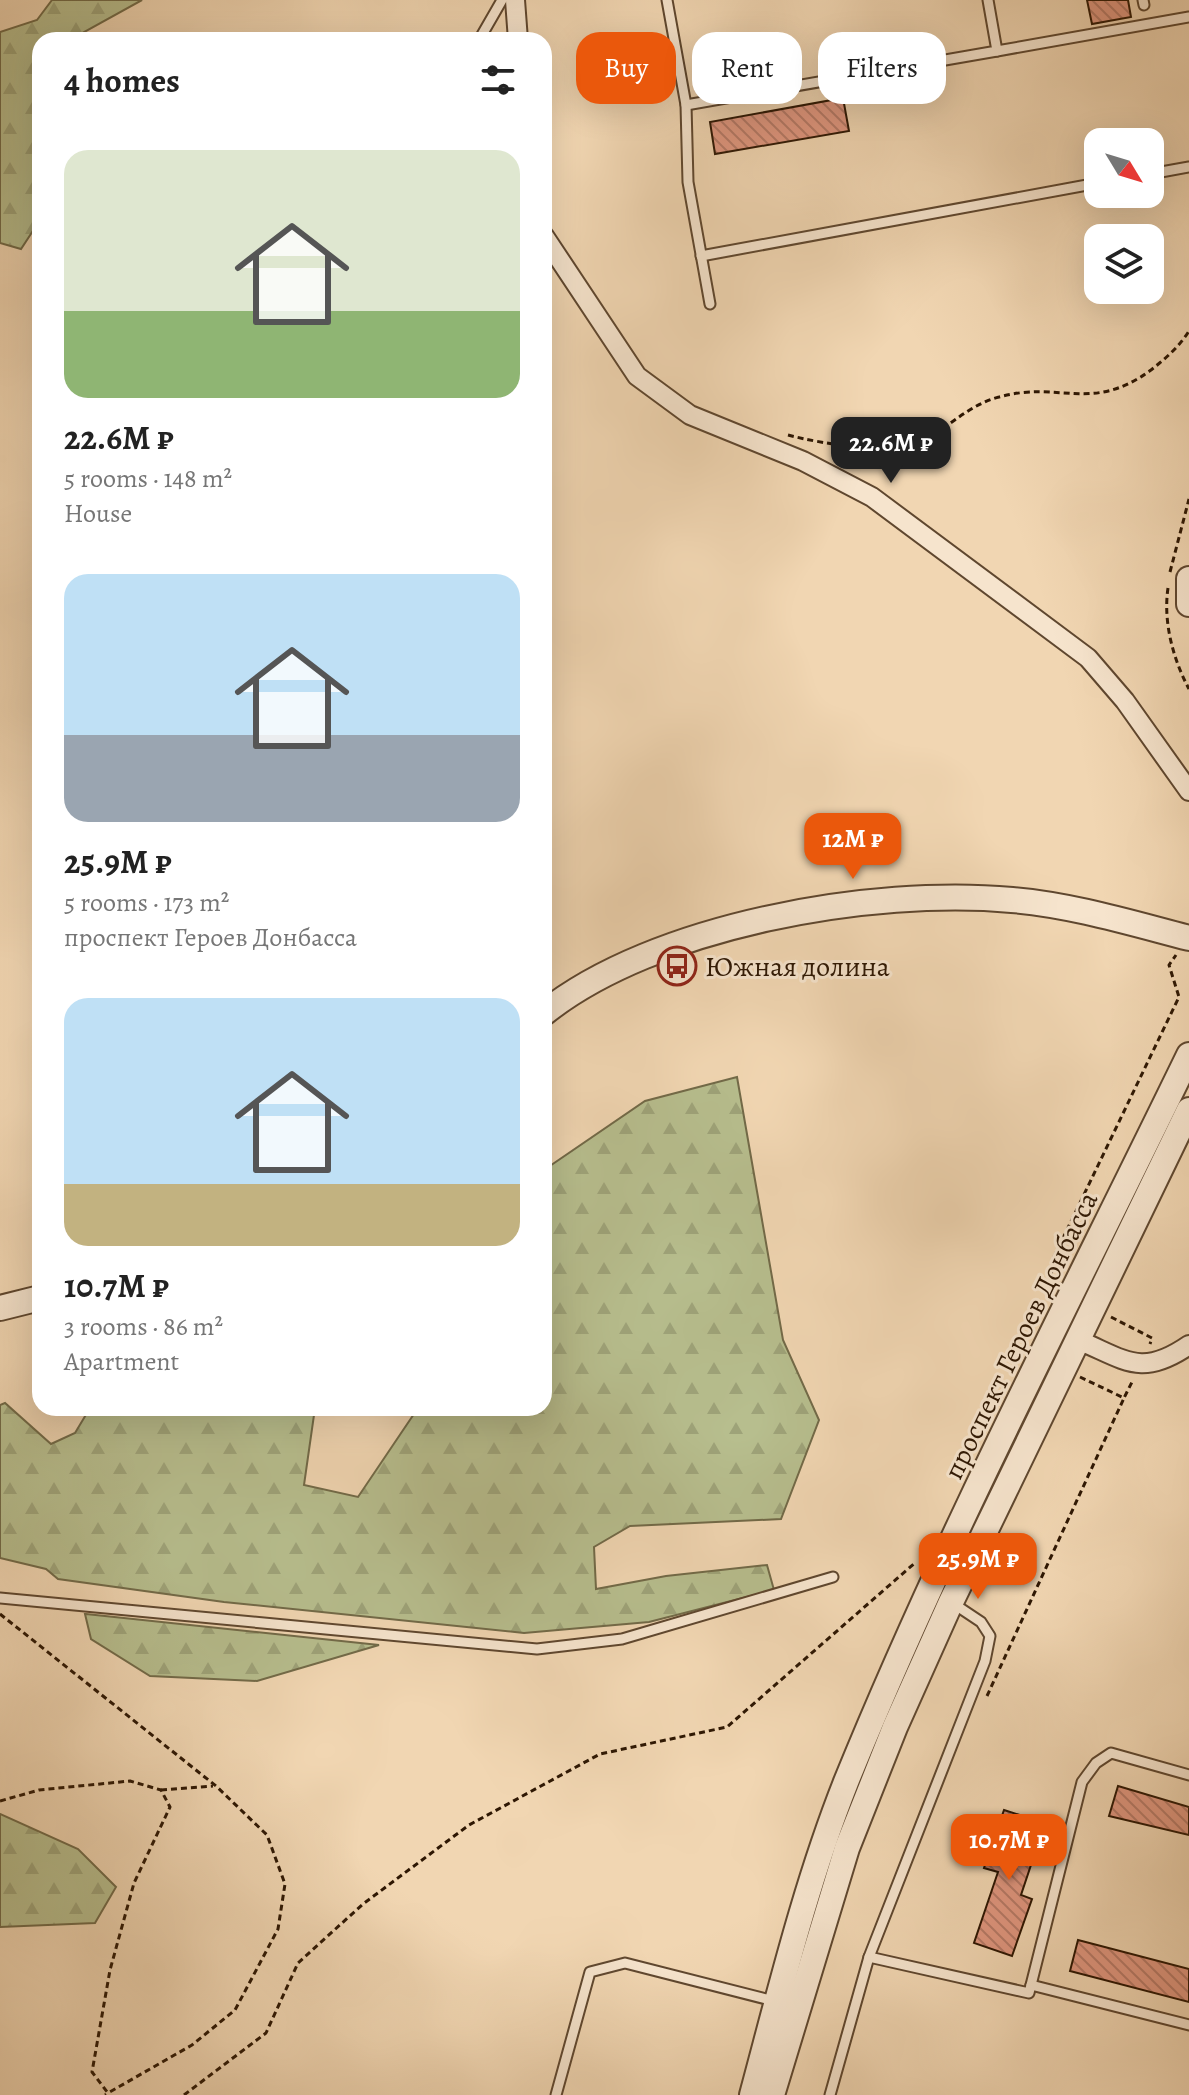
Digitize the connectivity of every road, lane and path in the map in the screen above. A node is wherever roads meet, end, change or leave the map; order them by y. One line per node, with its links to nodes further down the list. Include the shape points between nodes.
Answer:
1 (502, 0): 6 (lane)
2 (515, 0): 7 (street)
3 (667, 0): 9 (lane)
4 (988, 0): 8 (lane)
5 (1189, 17): 8 (lane)
6 (484, 32)
7 (517, 32)
8 (997, 51): 9 (lane)
9 (686, 105): 14 (lane, via 685,154)
10 (1189, 167): 11 (lane)
11 (1164, 171)
12 (1084, 186): 14 (lane)
13 (552, 248): 20 (street, via 637,376 690,415 803,461 872,497 1088,658)
14 (701, 256): 15 (lane)
15 (710, 304)
16 (1189, 331): 17 (path, via 1167,357 1131,384 1106,394 1027,391 999,397 911,445 834,444)
17 (784, 434)
18 (1189, 579): 19 (street)
19 (1189, 604)
20 (1189, 791)
21 (1189, 938): 22 (street, via 1015,900 884,900 671,945 595,977)
22 (552, 1007)
23 (1189, 1055): 42 (street, проспект Героев Донбасса, via 928,1597 852,1768)
24 (1189, 1110): 27 (street, проспект Героев Донбасса)
25 (32, 1300): 26 (street)
26 (0, 1308)
27 (1078, 1340): 28 (street, via 1139,1366); 33 (street, проспект Героев Донбасса)
28 (1189, 1345)
29 (1124, 1398): 35 (path)
30 (916, 1562): 45 (path, via 727,1727 600,1754 469,1825 363,1904 298,1963 266,2033)
31 (833, 1577): 32 (lane, via 622,1639 537,1649)
32 (0, 1598)
33 (951, 1602): 40 (lane, via 981,1622 990,1636 985,1661); 48 (street, проспект Героев Донбасса, via 847,1848)
34 (0, 1614): 37 (path)
35 (984, 1701)
36 (1189, 1775): 41 (lane, via 1111,1753 1096,1763 1082,1782)
37 (216, 1786): 38 (path); 44 (path, via 267,1835 285,1884 278,1929 235,2010 192,2045)
38 (161, 1790): 39 (path, via 130,1781 39,1790); 44 (path, via 170,1807 134,1883 110,1970 92,2072)
39 (0, 1801)
40 (869, 1957): 41 (lane, via 1029,1993); 49 (lane)
41 (1031, 1985): 43 (lane)
42 (778, 2002): 46 (lane, via 625,1963 590,1972); 47 (street, проспект Героев Донбасса)
43 (1189, 2025)
44 (106, 2094)
45 (184, 2095)
46 (556, 2095)
47 (752, 2095)
48 (772, 2095)
49 (830, 2095)

